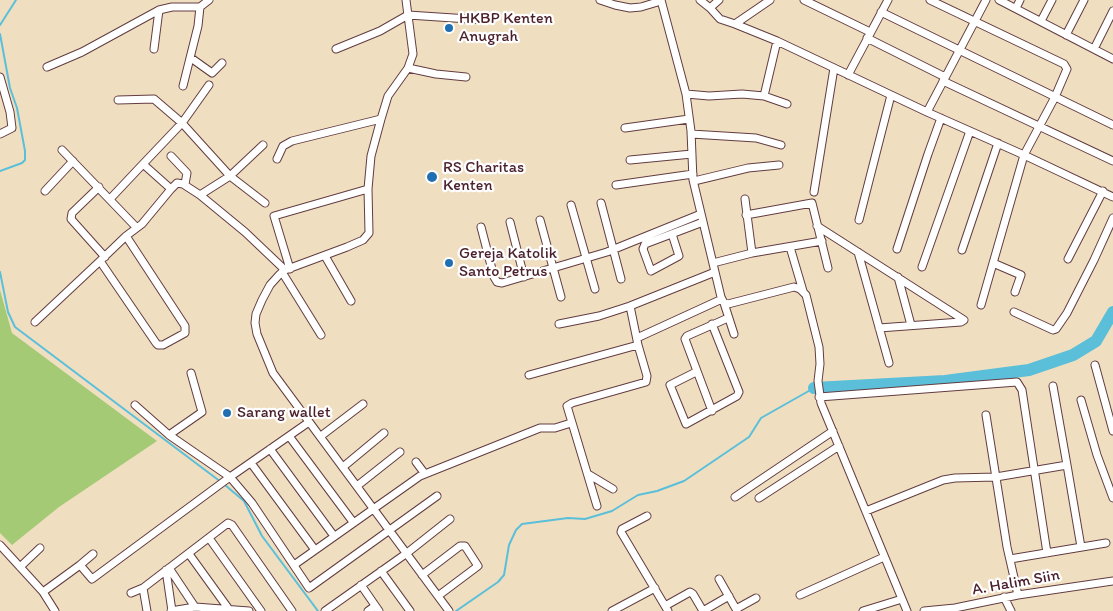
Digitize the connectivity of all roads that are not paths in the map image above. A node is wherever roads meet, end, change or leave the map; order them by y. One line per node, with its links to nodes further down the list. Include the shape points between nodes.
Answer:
1 (208, 0): 16 (street)
2 (406, 0): 22 (street)
3 (600, 0): 4 (street, via 630,8)
4 (661, 0): 46 (street)
5 (700, 0): 17 (street)
6 (719, 0): 17 (street)
7 (770, 0): 26 (street)
8 (804, 0): 27 (street)
9 (888, 0): 21 (street)
10 (930, 0): 25 (street)
11 (986, 0): 25 (street)
12 (999, 0): 18 (street)
13 (1020, 0): 18 (street)
14 (1052, 0): 24 (street)
15 (1084, 0): 28 (street)
16 (200, 7): 19 (street); 34 (street)
17 (710, 8): 26 (street, via 719,18)
18 (1016, 8): 24 (street)
19 (159, 10): 30 (street); 37 (street)
20 (1113, 11): 31 (street)
21 (881, 12): 27 (street); 33 (street)
22 (408, 15): 23 (street); 32 (street); 38 (street, via 414,54)
23 (484, 20)
24 (1041, 21): 28 (street)
25 (974, 22): 33 (street); 49 (street, via 1065,65 1067,71)
26 (735, 24): 29 (street)
27 (869, 35): 40 (street); 43 (street)
28 (1066, 35): 31 (street)
29 (777, 41): 39 (street); 48 (street)
30 (154, 49)
31 (1094, 49): 35 (street)
32 (336, 50)
33 (959, 51): 43 (street); 49 (street)
34 (191, 58): 36 (street, via 212,73); 45 (street)
35 (1113, 59)
36 (222, 63)
37 (47, 68)
38 (408, 68): 42 (street); 54 (street, via 391,91)
39 (834, 68): 40 (street); 84 (street)
40 (848, 75): 47 (street)
41 (0, 77): 61 (street, via 12,128)
42 (466, 77)
43 (944, 79): 52 (street); 58 (street)
44 (210, 85): 56 (street)
45 (183, 86)
46 (686, 94): 48 (street); 55 (street)
47 (891, 95): 52 (street); 97 (street)
48 (764, 96): 51 (street)
49 (1055, 97): 57 (street); 58 (street)
50 (118, 100): 56 (street, via 154,99)
51 (787, 104)
52 (927, 112): 53 (street)
53 (941, 118): 60 (street); 108 (street)
54 (380, 119): 70 (street, via 292,142 283,146); 82 (street, via 371,156)
55 (689, 119): 59 (street); 62 (street)
56 (182, 123): 74 (street); 76 (street)
57 (1113, 125)
58 (1040, 126): 68 (street); 72 (street)
59 (625, 128)
60 (970, 131): 63 (street); 118 (street)
61 (0, 134)
62 (691, 134): 65 (street, via 756,138); 67 (street)
63 (998, 143): 68 (street); 109 (street)
64 (263, 145): 76 (street)
65 (781, 145)
66 (62, 150): 73 (street)
67 (692, 154): 71 (street); 77 (street)
68 (1024, 155): 85 (street); 117 (street)
69 (171, 156): 78 (street, via 187,173)
70 (277, 159)
71 (630, 160)
72 (1113, 161)
73 (73, 162): 80 (street); 83 (street)
74 (143, 164): 81 (street); 88 (street)
75 (779, 165): 77 (street)
76 (230, 176): 86 (street); 90 (street)
77 (693, 177): 79 (street); 93 (street)
78 (185, 184): 81 (street, via 177,183); 86 (street)
79 (616, 184)
80 (99, 187): 88 (street); 114 (street, via 72,213 71,219)
81 (171, 189): 101 (street)
82 (368, 189): 112 (street, via 371,231 363,240); 121 (street, via 274,216)
83 (45, 190)
84 (814, 192)
85 (1103, 192): 87 (street); 115 (street)
86 (200, 195): 121 (street)
87 (1113, 197)
88 (110, 199): 101 (street)
89 (745, 199): 94 (street)
90 (265, 203)
91 (601, 203): 107 (street)
92 (571, 205): 113 (street)
93 (702, 214): 99 (street); 107 (street)
94 (746, 215): 100 (street, via 812,203); 111 (street)
95 (1113, 218): 134 (street, via 1056,329)
96 (540, 220): 119 (street)
97 (859, 220)
98 (510, 222): 123 (street)
99 (704, 222): 103 (street); 116 (street)
100 (817, 226): 105 (street); 110 (street)
101 (136, 227): 104 (street)
102 (481, 227): 123 (street, via 496,282)
103 (672, 234): 103 (street, via 679,256 651,271 644,245)
104 (126, 236): 114 (street); 114 (street, via 185,326 185,332 158,345)
105 (822, 241): 106 (street); 120 (street)
106 (790, 247): 111 (street); 127 (street)
107 (614, 249): 113 (street); 125 (street)
108 (897, 249)
109 (962, 250)
110 (858, 252): 124 (street); 140 (street)
111 (752, 254): 116 (street)
112 (325, 256): 121 (street); 130 (street)
113 (586, 258): 119 (street); 126 (street)
114 (103, 259): 136 (street)
115 (1068, 259)
116 (713, 263): 122 (street)
117 (993, 263): 128 (street, via 1021,275); 132 (street)
118 (922, 267)
119 (553, 268): 123 (street); 129 (street)
120 (828, 268)
121 (286, 270): 142 (street); 156 (street, via 273,281 262,300 256,314 256,328 270,368)
122 (715, 272): 131 (street); 133 (street)
123 (524, 277)
124 (898, 277): 139 (street); 139 (street, via 964,320)
125 (621, 279)
126 (595, 289)
127 (803, 292): 131 (street, via 792,287 729,304); 150 (street, via 819,347)
128 (1015, 292)
129 (561, 297)
130 (351, 301)
131 (723, 301): 135 (street); 143 (street)
132 (981, 305)
133 (630, 306): 137 (street); 143 (street)
134 (1014, 312)
135 (728, 318): 138 (street); 141 (street)
136 (35, 322)
137 (559, 324)
138 (712, 324): 146 (street, via 685,338); 154 (street, via 739,392)
139 (911, 325): 140 (street)
140 (879, 328): 144 (street)
141 (734, 334)
142 (321, 335)
143 (637, 342): 148 (street); 157 (street, via 648,376 646,382 568,404)
144 (889, 363)
145 (1095, 365): 159 (street)
146 (696, 372): 154 (street); 154 (street, via 671,384 673,395 686,424)
147 (191, 373): 161 (street, via 202,412)
148 (529, 375)
149 (1053, 386): 169 (street)
150 (819, 397): 158 (street); 171 (street, via 1017,382 1022,390)
151 (1081, 400): 181 (street)
152 (363, 404): 163 (street)
153 (135, 405): 161 (street)
154 (712, 411)
155 (986, 415): 174 (street)
156 (310, 422): 162 (street); 163 (street)
157 (571, 423): 172 (street, via 542,428); 173 (street)
158 (833, 431): 164 (street); 179 (street)
159 (1113, 431)
160 (384, 433): 170 (street)
161 (169, 435): 175 (street)
162 (289, 436): 165 (street); 187 (street)
163 (321, 436): 170 (street)
164 (839, 446): 180 (street); 184 (street)
165 (270, 449): 168 (street); 189 (street)
166 (400, 452): 176 (street)
167 (416, 462): 172 (street)
168 (251, 463): 175 (street); 195 (street)
169 (1067, 465): 171 (street); 194 (street)
170 (343, 466): 176 (street)
171 (1034, 471): 174 (street); 197 (street)
172 (425, 474): 183 (street)
173 (588, 474): 177 (street); 182 (street)
174 (996, 477): 184 (street, via 943,480); 201 (street)
175 (228, 479): 202 (street, via 92,579); 203 (street, via 252,503)
176 (357, 486): 183 (street)
177 (613, 489)
178 (437, 496): 188 (street)
179 (735, 497)
180 (759, 498)
181 (1113, 498)
182 (597, 506)
183 (373, 509): 187 (street); 188 (street)
184 (866, 511): 200 (street)
185 (647, 516): 212 (street, via 621,532)
186 (450, 519): 196 (street)
187 (353, 522): 189 (street)
188 (390, 531): 196 (street); 203 (street, via 309,588)
189 (334, 536): 195 (street)
190 (209, 538): 199 (street); 233 (street); 234 (street, via 230,523)
191 (1106, 544): 194 (street)
192 (0, 545): 204 (street)
193 (40, 548): 204 (street)
194 (1081, 548): 197 (street)
195 (315, 550): 203 (street)
196 (407, 553): 206 (street); 207 (street)
197 (1047, 553): 201 (street)
198 (93, 554): 202 (street)
199 (189, 554): 205 (street); 223 (street)
200 (884, 557): 215 (street); 221 (street)
201 (1010, 559): 216 (street)
202 (80, 565): 213 (street)
203 (294, 565)
204 (20, 567): 213 (street)
205 (168, 569): 211 (street); 222 (street); 231 (street)
206 (381, 571): 210 (street); 236 (street)
207 (422, 575): 217 (street); 217 (street, via 462,545 478,565)
208 (719, 579): 218 (street)
209 (1113, 581): 216 (street, A. Halim Siin)
210 (362, 585): 224 (street); 227 (street)
211 (143, 588): 214 (street); 230 (street)
212 (655, 588): 225 (street); 238 (street)
213 (43, 592): 229 (street)
214 (131, 593)
215 (800, 595)
216 (1018, 595): 219 (street, A. Halim Siin)
217 (438, 596): 237 (street)
218 (729, 596): 228 (street); 239 (street)
219 (1004, 597): 226 (street, A. Halim Siin); 243 (street)
220 (756, 598): 228 (street)
221 (902, 598): 240 (street); 241 (street)
222 (195, 607): 223 (street); 231 (street)
223 (228, 608): 232 (street)
224 (377, 608): 235 (street)
225 (666, 608): 239 (street, via 690,592)
226 (955, 609): 242 (street, A. Halim Siin)
227 (326, 610)
228 (736, 610)
229 (55, 611)
230 (146, 611)
231 (171, 611)
232 (249, 611)
233 (260, 611)
234 (292, 611)
235 (368, 611)
236 (410, 611)
237 (448, 611)
238 (612, 611)
239 (703, 611)
240 (863, 611)
241 (907, 611)
242 (924, 611)
243 (1011, 611)

